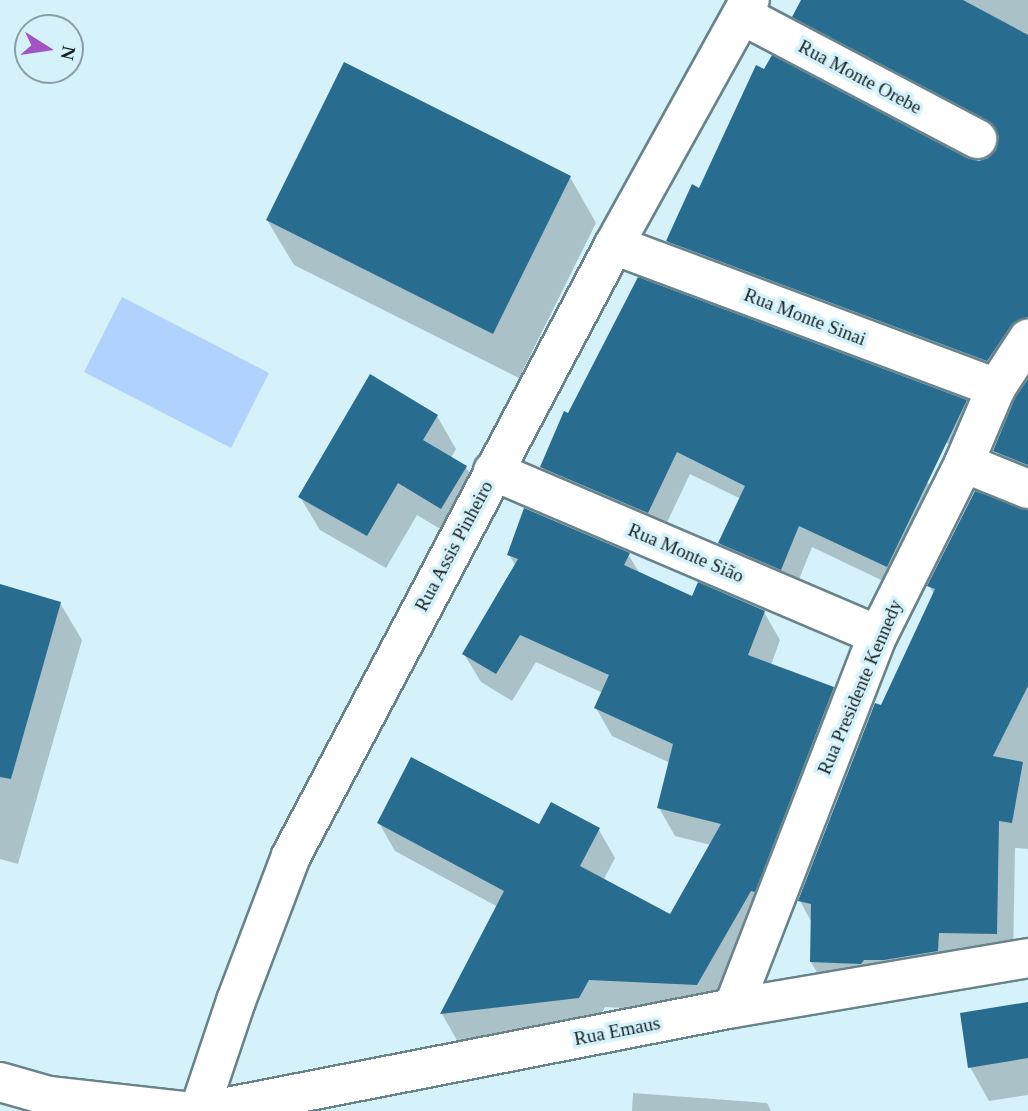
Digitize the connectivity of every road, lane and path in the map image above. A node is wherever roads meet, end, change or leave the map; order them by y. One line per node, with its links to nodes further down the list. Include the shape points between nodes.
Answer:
1 (746, 7): 2 (street, Rua Monte Orebe); 3 (street, Rua Assis Pinheiro)
2 (978, 139)
3 (614, 246): 5 (street, Rua Monte Sinai); 7 (street, Rua Assis Pinheiro)
4 (1028, 339): 5 (street, Rua Presidente Kennedy)
5 (996, 388): 6 (street, Rua Presidente Kennedy)
6 (964, 463): 8 (street); 9 (street, Rua Presidente Kennedy)
7 (493, 471): 9 (street, Rua Monte Sião); 14 (street, Rua Assis Pinheiro, via 291,856)
8 (1028, 489)
9 (878, 635): 11 (street, Rua Presidente Kennedy)
10 (1028, 958): 11 (street, Rua Emaus)
11 (733, 1008): 15 (street, Rua Emaus)
12 (0, 1082): 13 (street, via 49,1096)
13 (185, 1111)
14 (199, 1111)
15 (206, 1111)

